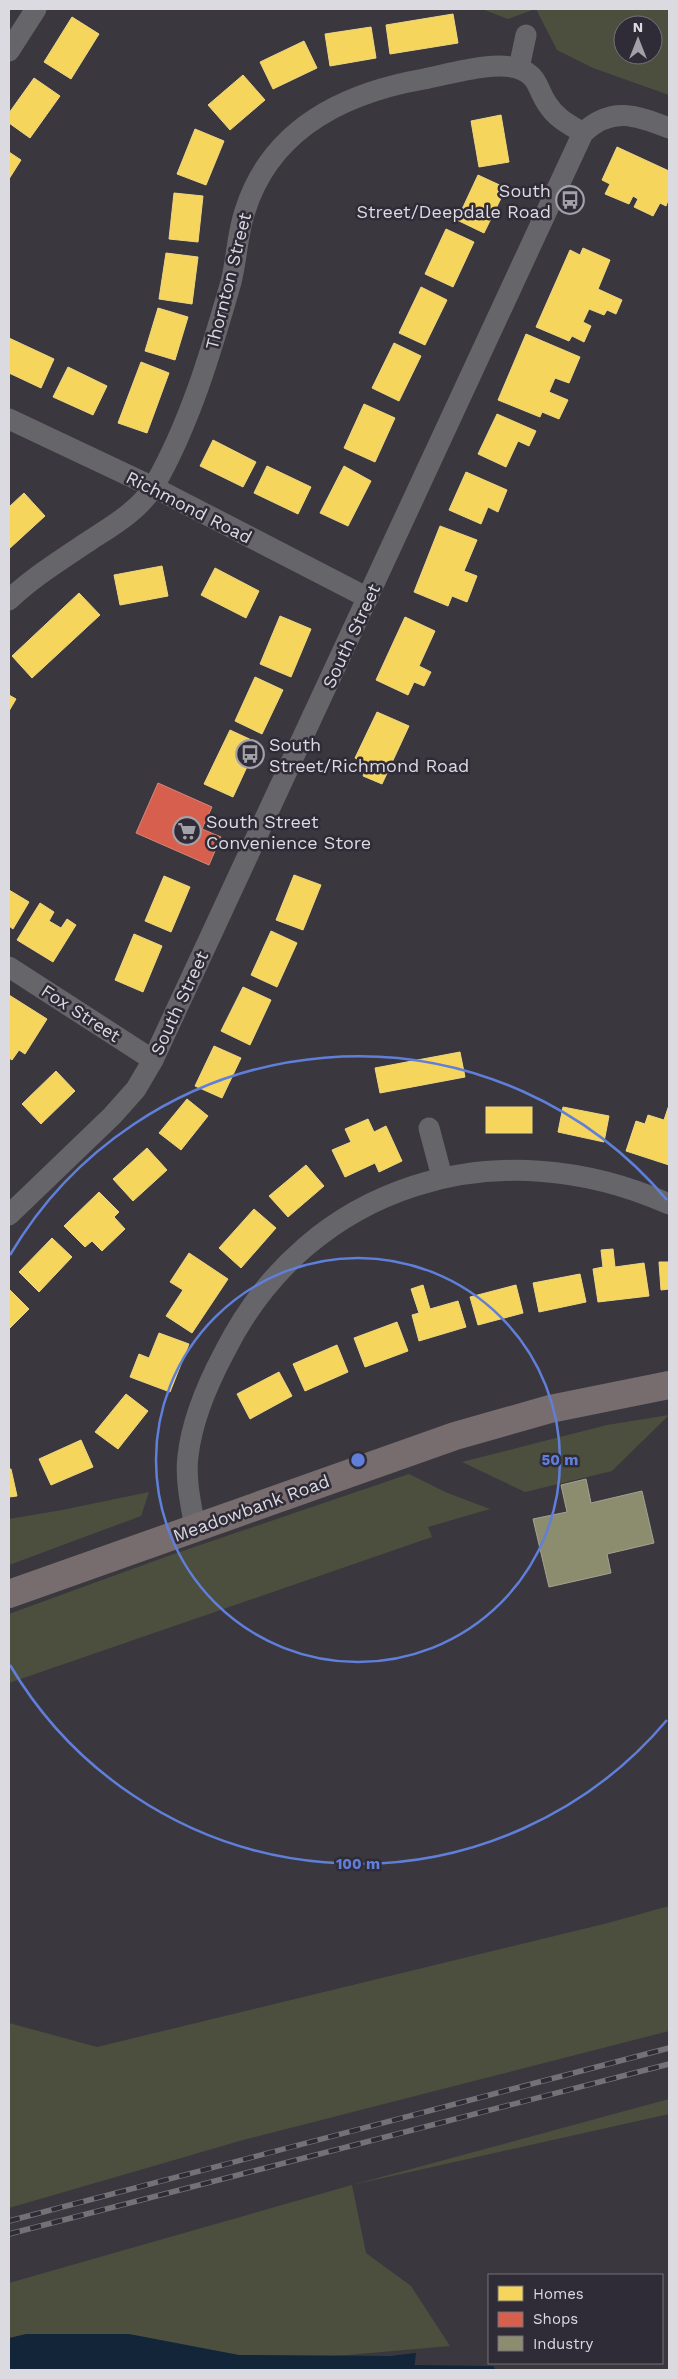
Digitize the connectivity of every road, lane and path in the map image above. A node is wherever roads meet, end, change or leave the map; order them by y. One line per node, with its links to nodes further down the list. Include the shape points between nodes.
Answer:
1 (36, 9): 3 (street)
2 (526, 35): 4 (street)
3 (9, 51)
4 (519, 68): 6 (street, via 531,74 547,104 560,119); 8 (street, Thornton Street, via 498,66 402,83 362,95 326,110 298,131 277,153 256,183 244,212 233,275 192,406)
5 (669, 128): 6 (street, via 645,118 616,115 594,122)
6 (583, 133): 9 (street, South Street)
7 (9, 419): 8 (street, Richmond Road)
8 (153, 487): 9 (street, Richmond Road); 10 (street, Thornton Street, via 136,508)
9 (368, 598): 12 (street, South Street)
10 (9, 600)
11 (9, 967): 12 (street, Fox Street)
12 (153, 1060): 16 (street, South Street, via 136,1089 112,1116)
13 (429, 1128): 14 (street)
14 (442, 1177): 15 (street, via 491,1170 536,1171 620,1186); 18 (street, via 394,1192 350,1214 293,1258 237,1327 207,1386 188,1457)
15 (669, 1204)
16 (9, 1215)
17 (669, 1385): 18 (main road, Meadowbank Road, via 550,1409 455,1436)
18 (195, 1527): 19 (main road, Meadowbank Road)
19 (9, 1594)

